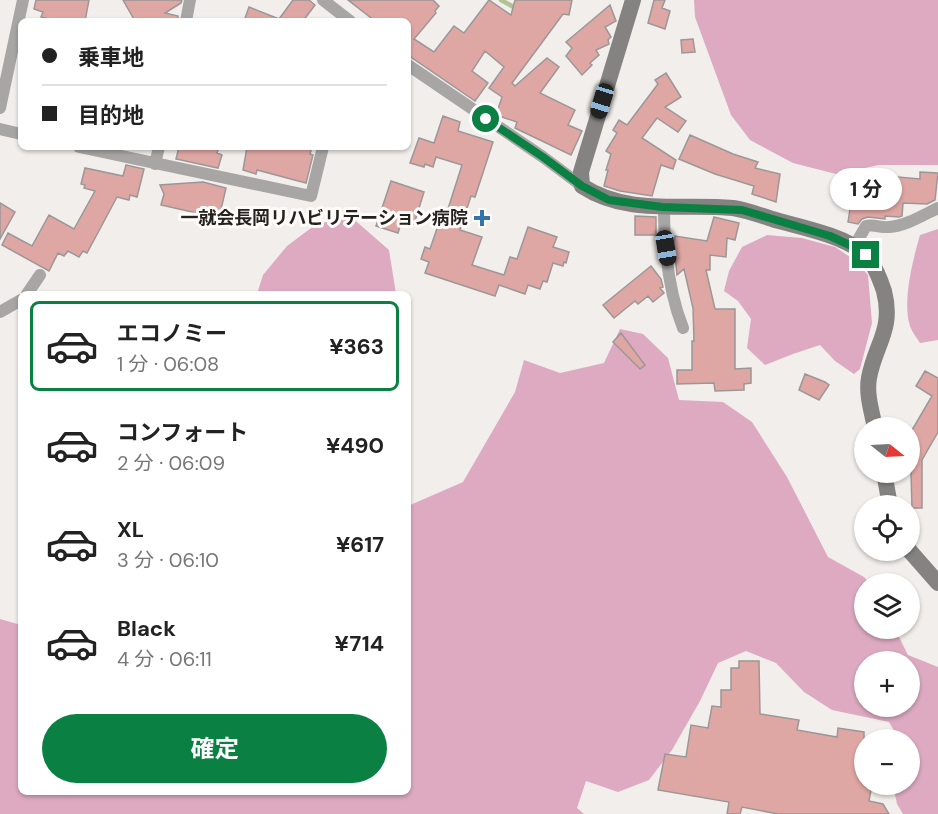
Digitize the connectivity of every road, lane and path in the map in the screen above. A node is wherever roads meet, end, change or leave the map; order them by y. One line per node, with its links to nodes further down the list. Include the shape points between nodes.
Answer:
1 (23, 0): 5 (street)
2 (190, 0): 6 (street)
3 (322, 0): 7 (street)
4 (633, 0): 17 (street, via 581,172)
5 (19, 18)
6 (187, 18)
7 (346, 18)
8 (18, 23): 10 (street)
9 (411, 67): 17 (street)
10 (0, 108)
11 (0, 129): 12 (street)
12 (18, 133)
13 (92, 150): 16 (street)
14 (158, 150): 16 (street)
15 (322, 150): 16 (street, via 311,196)
16 (155, 164)
17 (582, 186): 18 (street, via 609,200)
18 (664, 207): 20 (street, via 742,210); 25 (street, via 669,269)
19 (938, 208): 20 (street, via 899,225 866,226)
20 (854, 247): 26 (street, via 873,264 886,301 885,333 868,381)
21 (40, 275): 22 (street)
22 (29, 291)
23 (18, 302): 24 (street)
24 (0, 312)
25 (683, 327)
26 (873, 417)
27 (919, 561): 28 (street)
28 (938, 583)

